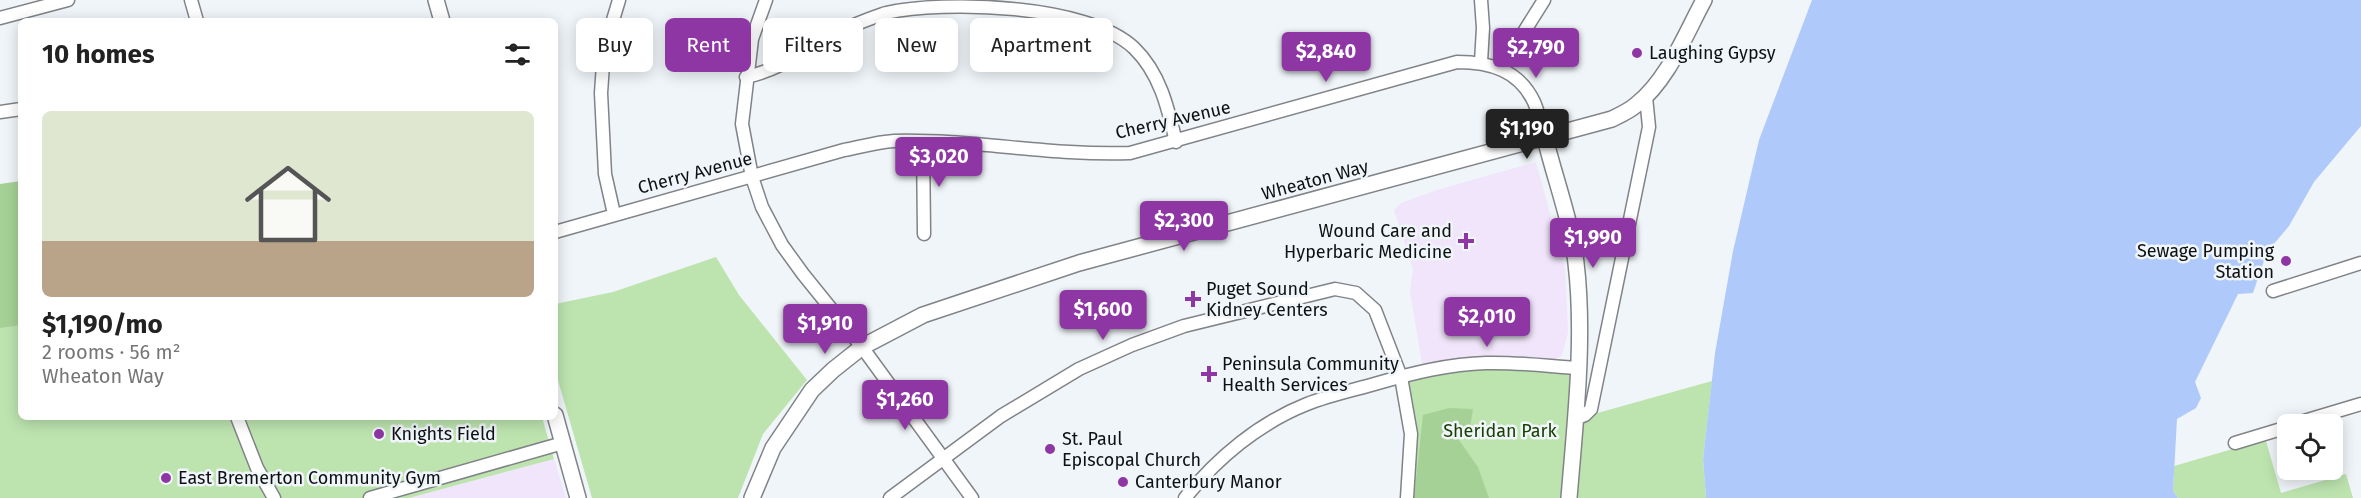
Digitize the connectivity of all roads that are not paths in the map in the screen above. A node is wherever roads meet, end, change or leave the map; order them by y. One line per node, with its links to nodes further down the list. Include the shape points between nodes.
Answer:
1 (68, 0): 10 (street)
2 (190, 0): 11 (street)
3 (436, 0): 12 (main road)
4 (619, 0): 23 (street, via 604,50 601,93 605,174)
5 (766, 0): 15 (street, via 752,39)
6 (1481, 0): 13 (street)
7 (1544, 0): 14 (street)
8 (1704, 0): 16 (main road, Wheaton Way, via 1670,63)
9 (931, 2): 15 (street, via 889,11 839,32 766,72); 21 (street, via 971,1 1027,7 1108,29 1145,60 1165,97)
10 (0, 18)
11 (196, 18)
12 (441, 18)
13 (1481, 62): 14 (street, Cherry Avenue); 21 (street, Cherry Avenue, via 1437,67)
14 (1499, 68): 19 (street, Cherry Avenue, via 1518,80 1534,102)
15 (746, 77): 22 (street, via 742,124)
16 (1646, 97): 19 (main road, Wheaton Way, via 1612,119); 33 (street, via 1649,127 1591,409)
17 (18, 109): 18 (street)
18 (0, 112)
19 (1545, 138): 28 (main road, Wheaton Way, via 1079,263 933,311); 29 (main road, via 1576,262)
20 (923, 142): 21 (street, Cherry Avenue, via 1115,154); 22 (street, Cherry Avenue, via 892,141 844,150); 25 (street)
21 (1176, 142)
22 (752, 177): 23 (street, Cherry Avenue); 28 (street, via 762,207 782,244)
23 (614, 214): 24 (street, Cherry Avenue)
24 (558, 231)
25 (924, 234)
26 (2361, 263): 27 (street)
27 (2273, 291)
28 (862, 347): 39 (street); 43 (main road, Wheaton Way, via 806,398 773,448)
29 (1578, 368): 30 (street, via 1484,363); 33 (main road)
30 (1401, 377): 39 (street, via 1375,310 1356,294 1335,289 1184,326 1132,345 1056,382); 46 (street, via 1319,400 1279,417 1223,458); 47 (street, via 1411,434)
31 (2361, 404): 32 (street)
32 (2328, 414)
33 (1575, 419): 48 (main road)
34 (238, 420): 40 (street)
35 (556, 420): 37 (main road)
36 (2277, 430): 38 (street)
37 (563, 443): 41 (street); 42 (main road)
38 (2235, 443)
39 (943, 457): 44 (street); 45 (street)
40 (274, 498)
41 (370, 498)
42 (578, 498)
43 (752, 498)
44 (890, 498)
45 (972, 498)
46 (1185, 498)
47 (1407, 498)
48 (1569, 498)

